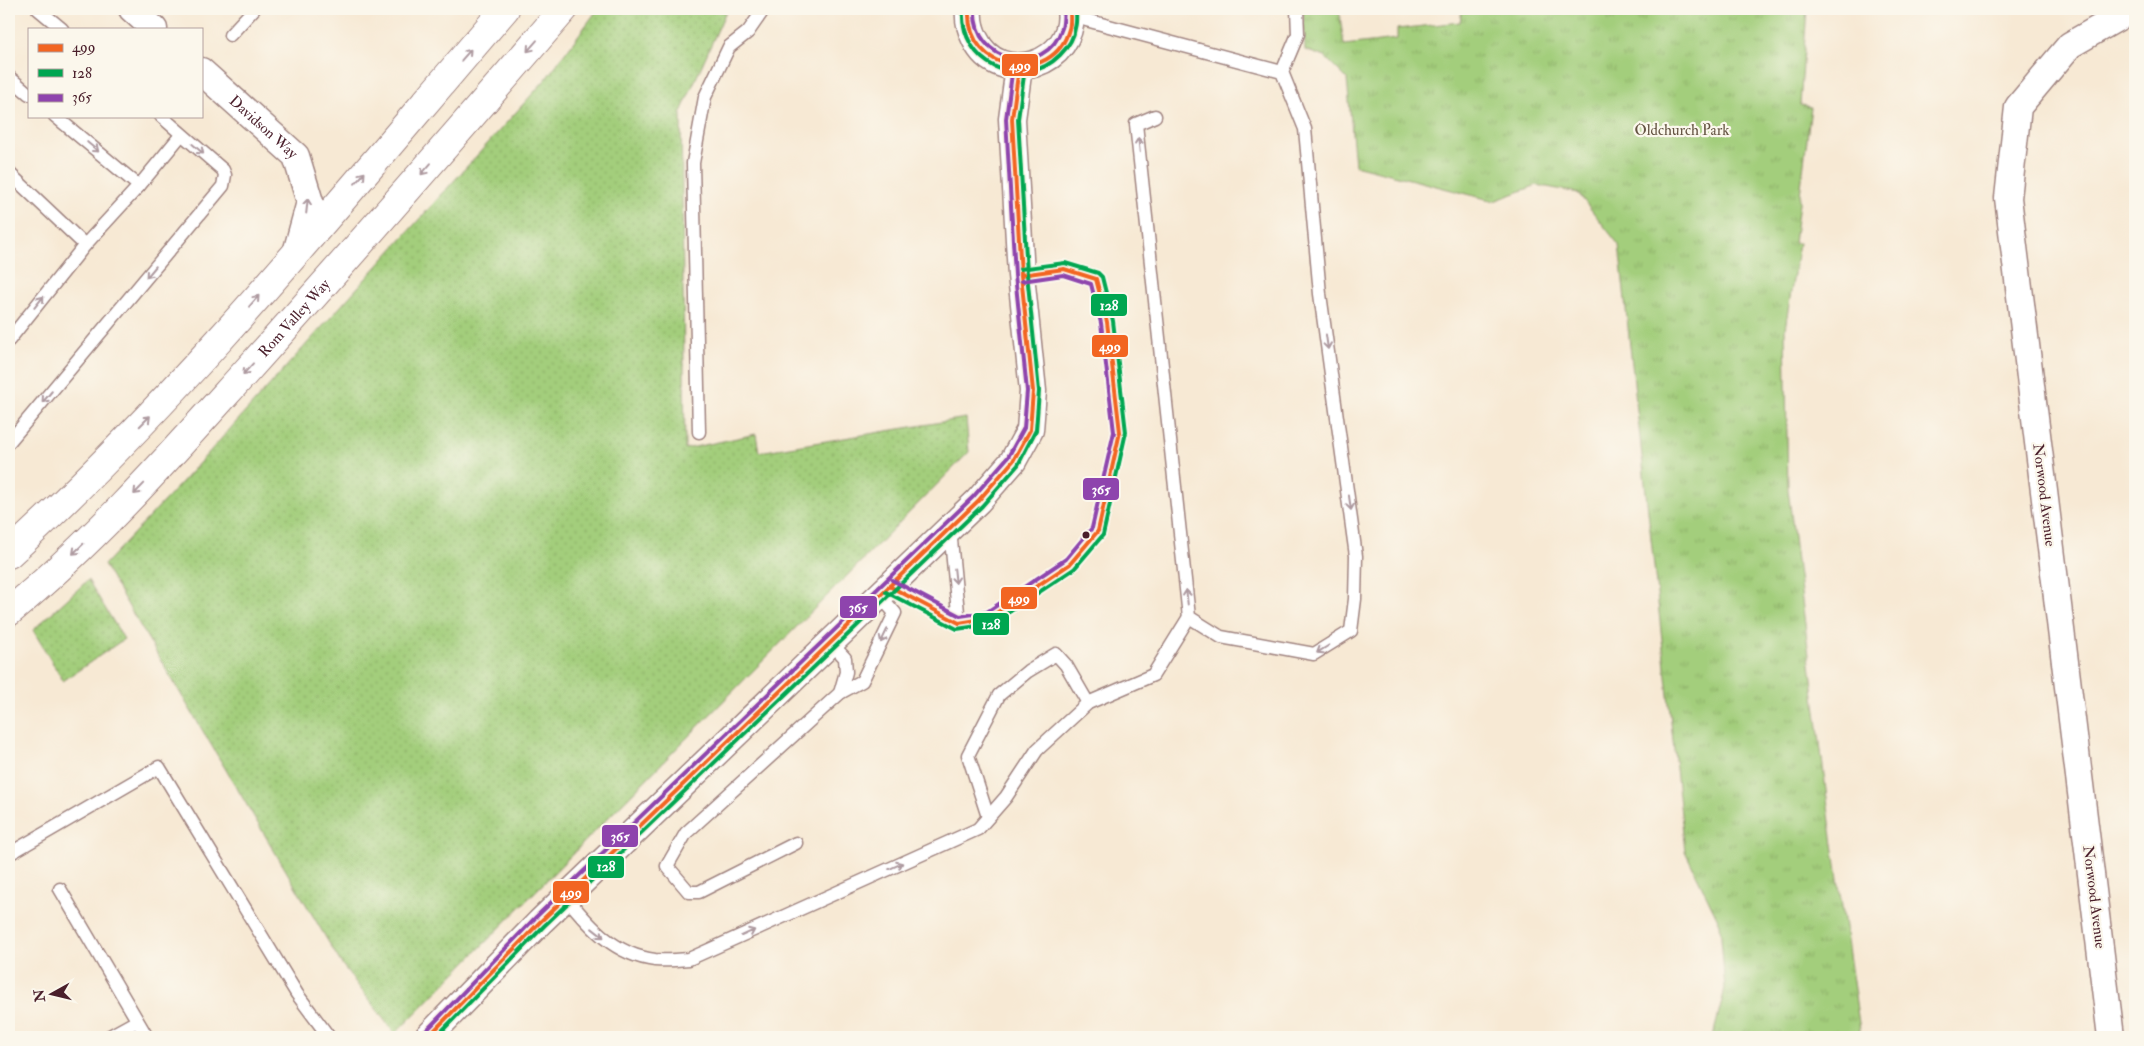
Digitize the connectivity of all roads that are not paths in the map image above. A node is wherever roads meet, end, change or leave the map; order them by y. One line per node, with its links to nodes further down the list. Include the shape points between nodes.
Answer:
1 (38, 9): 11 (lane)
2 (254, 9): 13 (lane)
3 (506, 9): 26 (main road, one-way to 3)
4 (564, 9): 34 (main road, Rom Valley Way, one-way to 34, via 356,250 141,488 46,581)
5 (764, 9): 29 (lane, via 748,32 729,47 705,97 693,163)
6 (970, 9): 14 (street, via 971,31 978,46 996,61)
7 (1288, 9): 12 (lane)
8 (1297, 9): 12 (lane)
9 (2135, 10): 50 (street, Norwood Avenue, via 2070,44 2018,107 2008,198)
10 (1070, 12): 14 (street, via 1067,36 1056,52 1039,63); 16 (lane)
11 (61, 28)
12 (1298, 34): 16 (lane)
13 (230, 35)
14 (1020, 67): 27 (street, via 1012,119)
15 (202, 72): 26 (street, Davidson Way, one-way to 15, via 310,202 296,156)
16 (1282, 72): 35 (lane, one-way to 35, via 1305,129 1320,294 1355,540 1355,599 1351,631 1314,654 1221,637)
17 (9, 78): 18 (lane)
18 (28, 93)
19 (1155, 116): 35 (lane, one-way to 19, via 1136,124)
20 (57, 118): 24 (lane, one-way to 24)
21 (163, 118): 22 (lane)
22 (182, 135): 24 (lane); 30 (lane, one-way to 30, via 223,170 226,175 223,186)
23 (9, 173): 25 (lane)
24 (139, 186): 25 (lane)
25 (85, 245): 28 (lane, one-way to 25)
26 (296, 253): 32 (main road, one-way to 26, via 62,506 168,398)
27 (1021, 275): 31 (street, via 1033,391 1030,430 1013,461); 36 (lane, via 1064,269 1096,279 1107,322 1120,432 1098,531 1070,564 989,618)
28 (9, 340)
29 (699, 432)
30 (9, 442)
31 (950, 528): 33 (street); 36 (lane, one-way to 36)
32 (9, 554)
33 (885, 591): 36 (lane); 37 (street); 38 (lane, one-way to 38, via 895,614 862,681)
34 (9, 612)
35 (1189, 617): 39 (lane, via 1153,674)
36 (959, 623)
37 (831, 643): 38 (lane, via 846,658); 44 (street)
38 (840, 693): 41 (lane, via 686,833 667,866 689,892 699,892)
39 (1088, 703): 40 (lane, via 1037,750 1006,797); 40 (lane, via 1056,654 1028,671 999,695 968,755)
40 (988, 817): 44 (lane, one-way to 40, via 590,926 621,951 654,960 689,960 978,829)
41 (796, 843)
42 (9, 854): 49 (lane, via 160,767 297,994)
43 (60, 889): 45 (lane)
44 (566, 897): 46 (street)
45 (137, 1021): 47 (lane); 48 (lane)
46 (430, 1036)
47 (108, 1037)
48 (147, 1037)
49 (329, 1037)
50 (2111, 1037)

